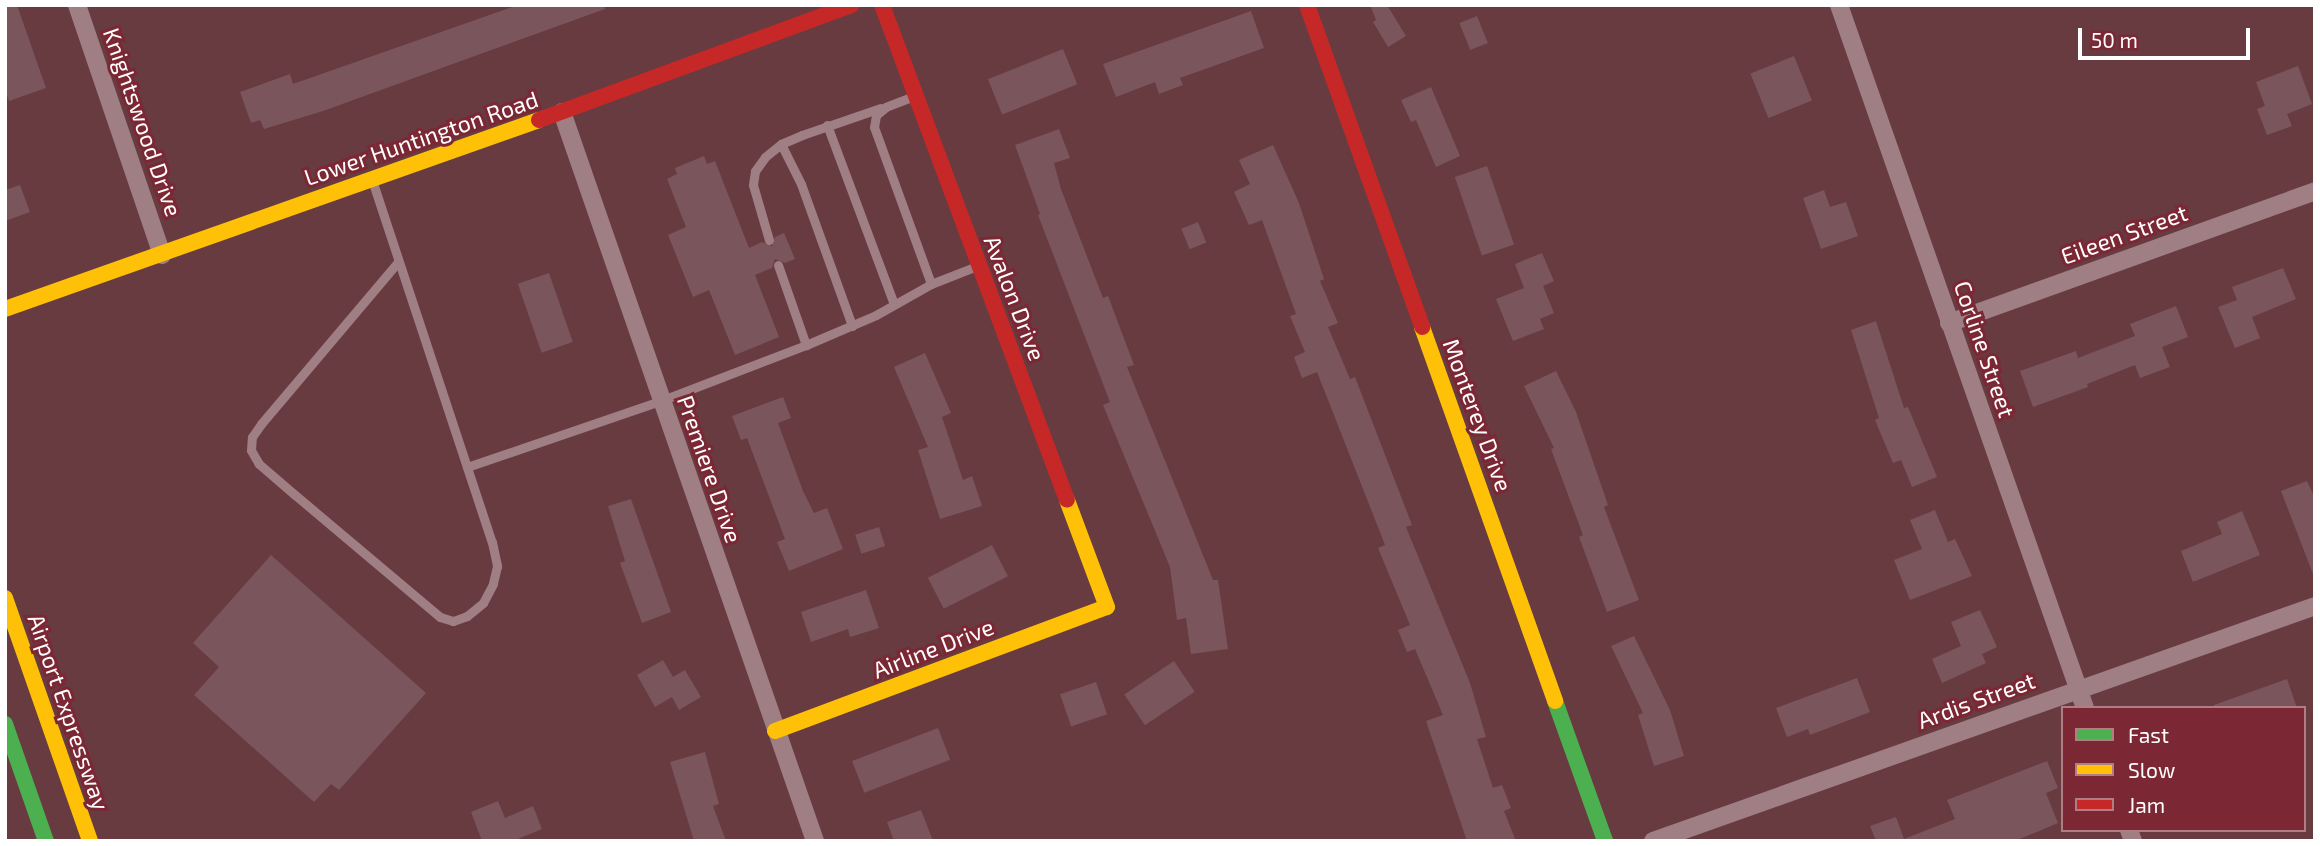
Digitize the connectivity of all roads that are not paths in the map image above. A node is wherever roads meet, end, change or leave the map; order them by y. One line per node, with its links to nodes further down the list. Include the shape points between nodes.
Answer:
1 (77, 5): 14 (street, Knightswood Drive)
2 (851, 5): 8 (street, Lower Huntington Road)
3 (882, 5): 6 (street, Avalon Drive)
4 (1307, 5): 36 (street, Monterey Drive)
5 (1839, 5): 21 (street, Corline Street)
6 (915, 96): 7 (lane); 17 (street, Avalon Drive)
7 (886, 107): 9 (lane); 18 (lane, via 876,115 874,127)
8 (562, 112): 11 (street, Lower Huntington Road); 24 (street, Premiere Drive)
9 (828, 125): 10 (lane); 19 (lane)
10 (781, 144): 13 (lane, via 755,171 753,184); 22 (lane, via 801,184)
11 (372, 179): 14 (street, Lower Huntington Road); 15 (lane)
12 (2315, 191): 21 (street, Eileen Street)
13 (769, 240)
14 (162, 254): 20 (street, Lower Huntington Road)
15 (398, 262): 25 (lane); 25 (lane, via 261,424 251,450 259,464 418,599 440,617 453,621 483,603 497,566)
16 (778, 265): 23 (lane)
17 (979, 265): 18 (lane); 28 (street, Avalon Drive)
18 (930, 284): 19 (lane)
19 (894, 304): 22 (lane)
20 (5, 309)
21 (1949, 323): 29 (street, Corline Street)
22 (852, 326): 23 (lane)
23 (806, 345): 24 (lane)
24 (660, 401): 25 (lane); 32 (street, Premiere Drive)
25 (467, 467)
26 (5, 598): 34 (street, Airport Expressway)
27 (2315, 606): 29 (street, Ardis Street)
28 (1107, 607): 32 (street, Airline Drive)
29 (2079, 690): 30 (street, Corline Street); 37 (street, Ardis Street)
30 (2084, 706)
31 (5, 724): 33 (street)
32 (775, 731): 35 (street, Premiere Drive)
33 (46, 841)
34 (90, 841)
35 (815, 841)
36 (1605, 841)
37 (1653, 841)

